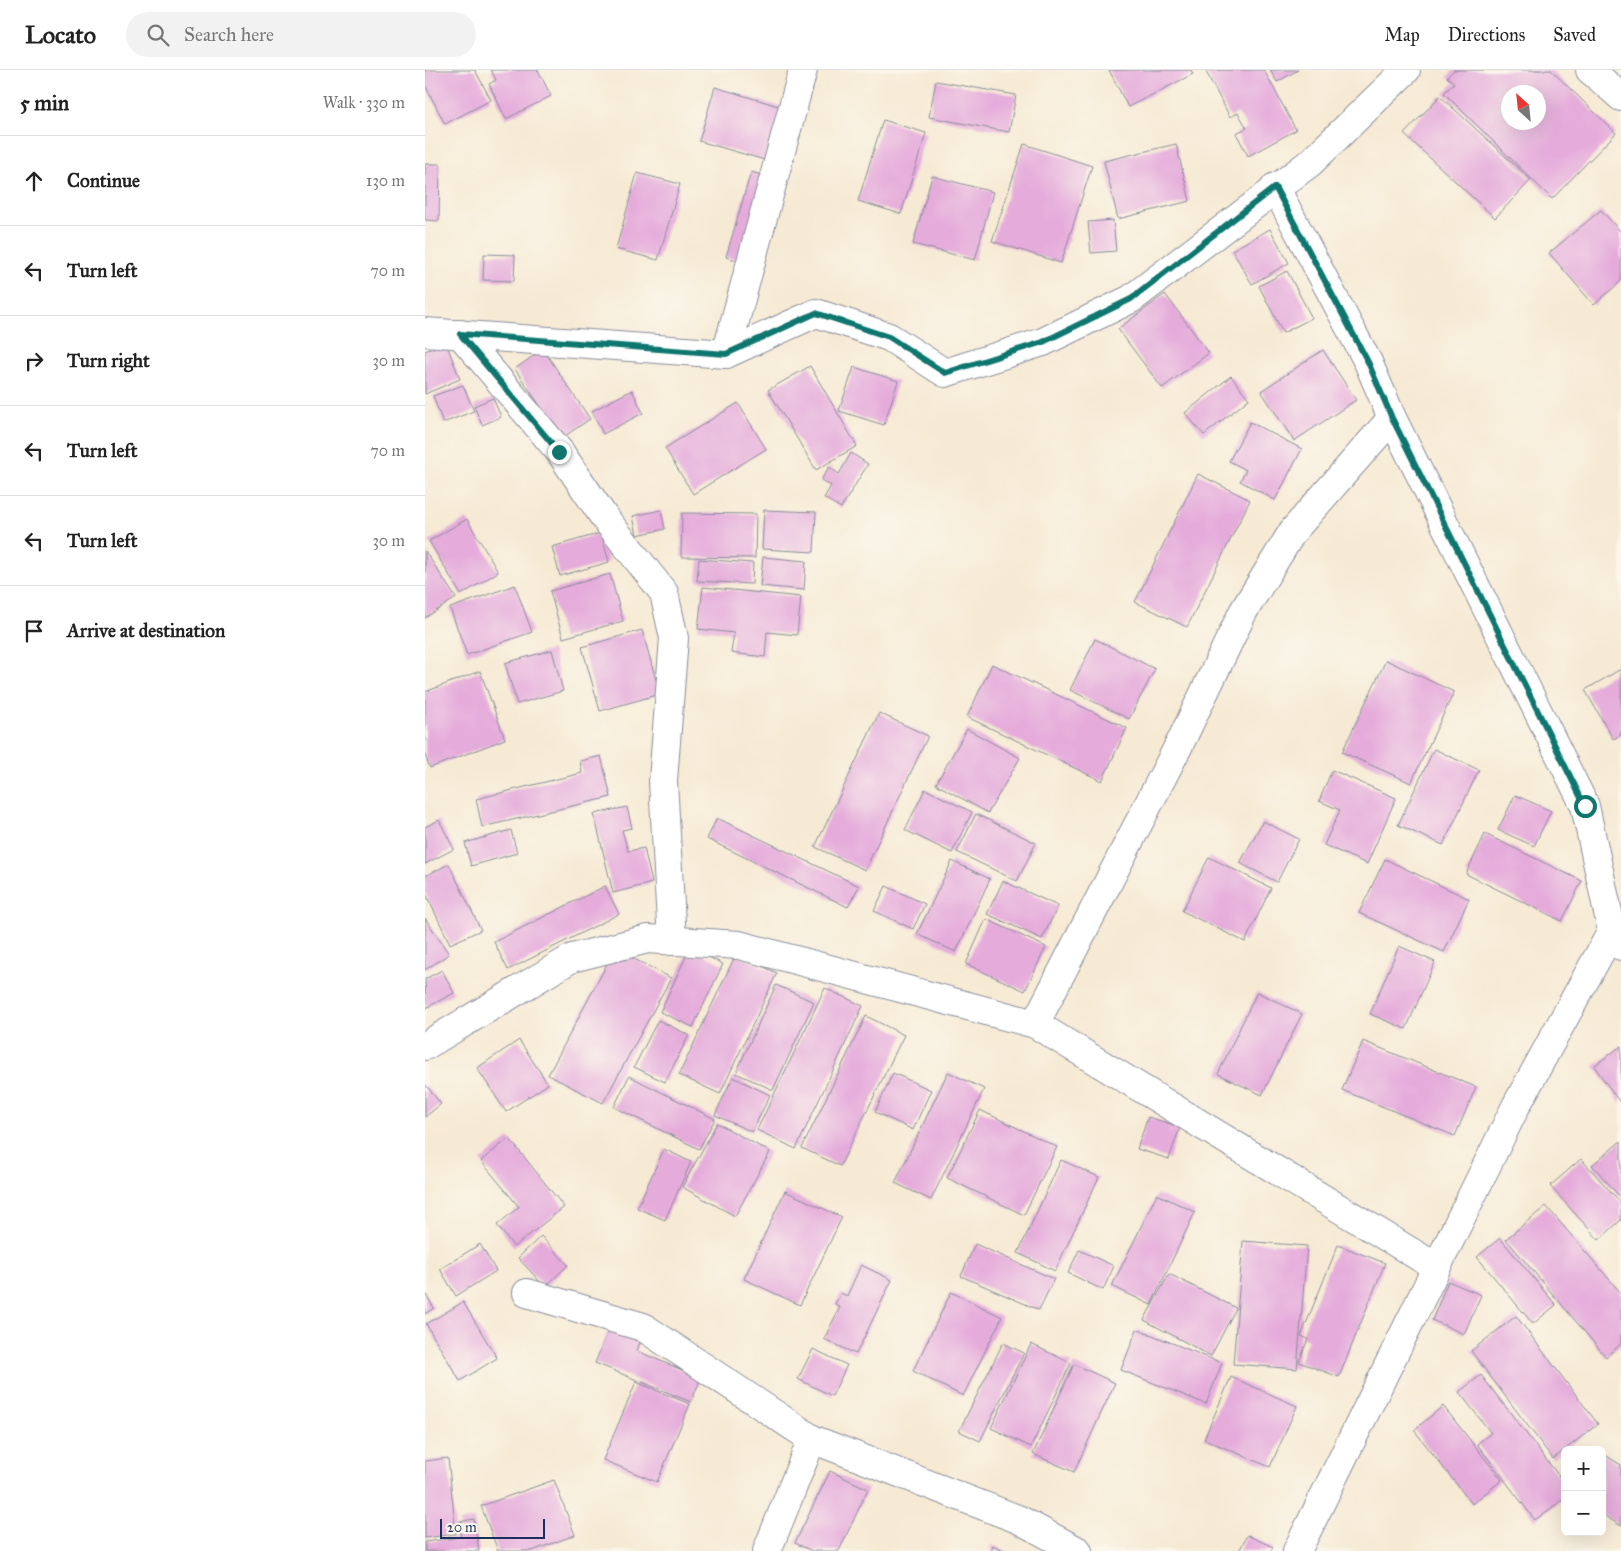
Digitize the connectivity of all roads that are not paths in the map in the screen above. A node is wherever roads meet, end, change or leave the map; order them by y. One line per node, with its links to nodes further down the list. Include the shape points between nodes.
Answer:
1 (803, 70): 8 (street)
2 (1406, 70): 5 (street, via 1311,162)
3 (1590, 70): 4 (street)
4 (1621, 96)
5 (1275, 187): 8 (street, via 1131,299 1043,342 945,373 889,337 816,313); 9 (street, via 1368,362)
6 (425, 332): 7 (street)
7 (460, 334): 8 (street); 11 (street, via 559,452 604,517 664,593 674,638 663,781)
8 (726, 354)
9 (1392, 418): 10 (street, via 1585,806); 12 (street, via 1293,531 1243,612 1180,744)
10 (1617, 939): 14 (street, via 1516,1106)
11 (672, 941): 12 (street, via 739,945); 13 (street, via 648,939 572,958)
12 (1035, 1024): 14 (street)
13 (425, 1046)
14 (1436, 1267): 19 (street)
15 (527, 1293): 16 (street, via 643,1327)
16 (812, 1439): 17 (street); 18 (street, via 1020,1520)
17 (767, 1551)
18 (1078, 1551)
19 (1297, 1551)

